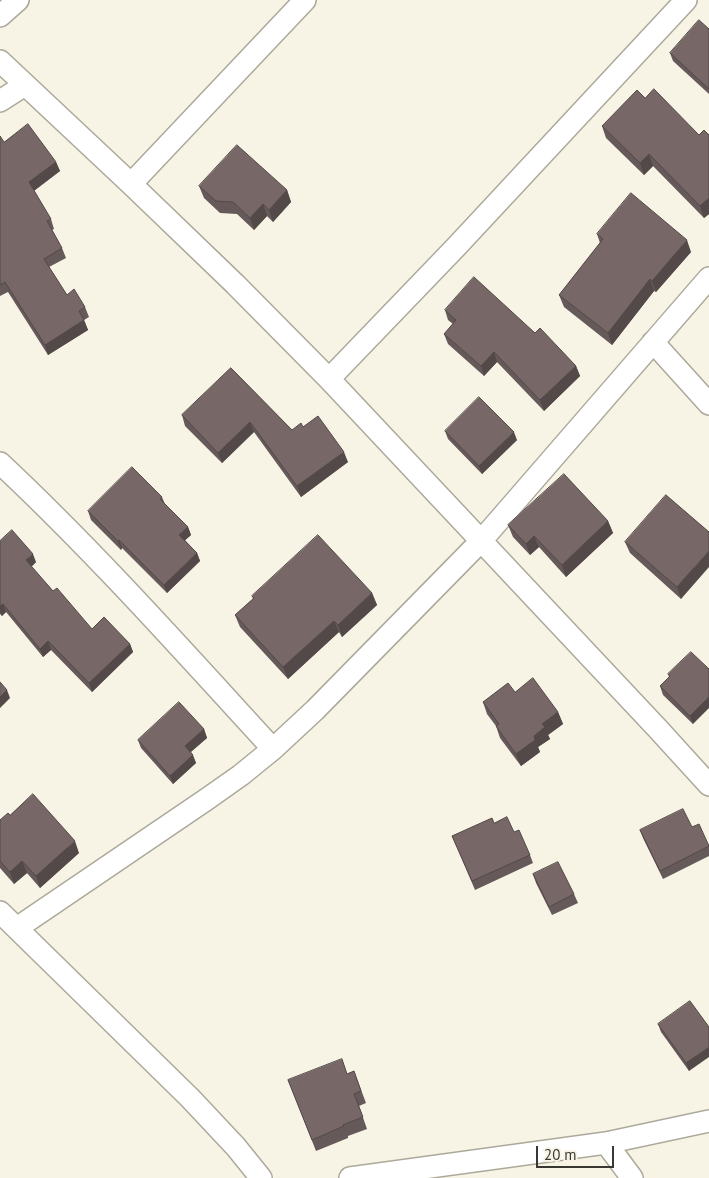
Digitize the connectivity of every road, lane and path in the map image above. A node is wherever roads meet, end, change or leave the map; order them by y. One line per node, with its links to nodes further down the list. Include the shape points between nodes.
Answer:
1 (18, 0): 4 (street)
2 (305, 0): 8 (street)
3 (686, 0): 11 (street)
4 (0, 16)
5 (0, 61): 6 (street)
6 (26, 85): 7 (street); 8 (street)
7 (0, 101)
8 (131, 184): 11 (street)
9 (709, 278): 10 (street)
10 (652, 342): 12 (street); 14 (street)
11 (329, 379): 14 (street)
12 (709, 404)
13 (0, 462): 15 (street, via 151,616)
14 (481, 541): 15 (street); 16 (street)
15 (273, 749): 18 (street, via 207,799)
16 (709, 785)
17 (0, 912): 18 (street)
18 (17, 928): 21 (street, via 190,1098)
19 (709, 1121): 20 (street)
20 (606, 1143): 22 (street); 23 (street)
21 (261, 1178)
22 (350, 1178)
23 (632, 1178)

